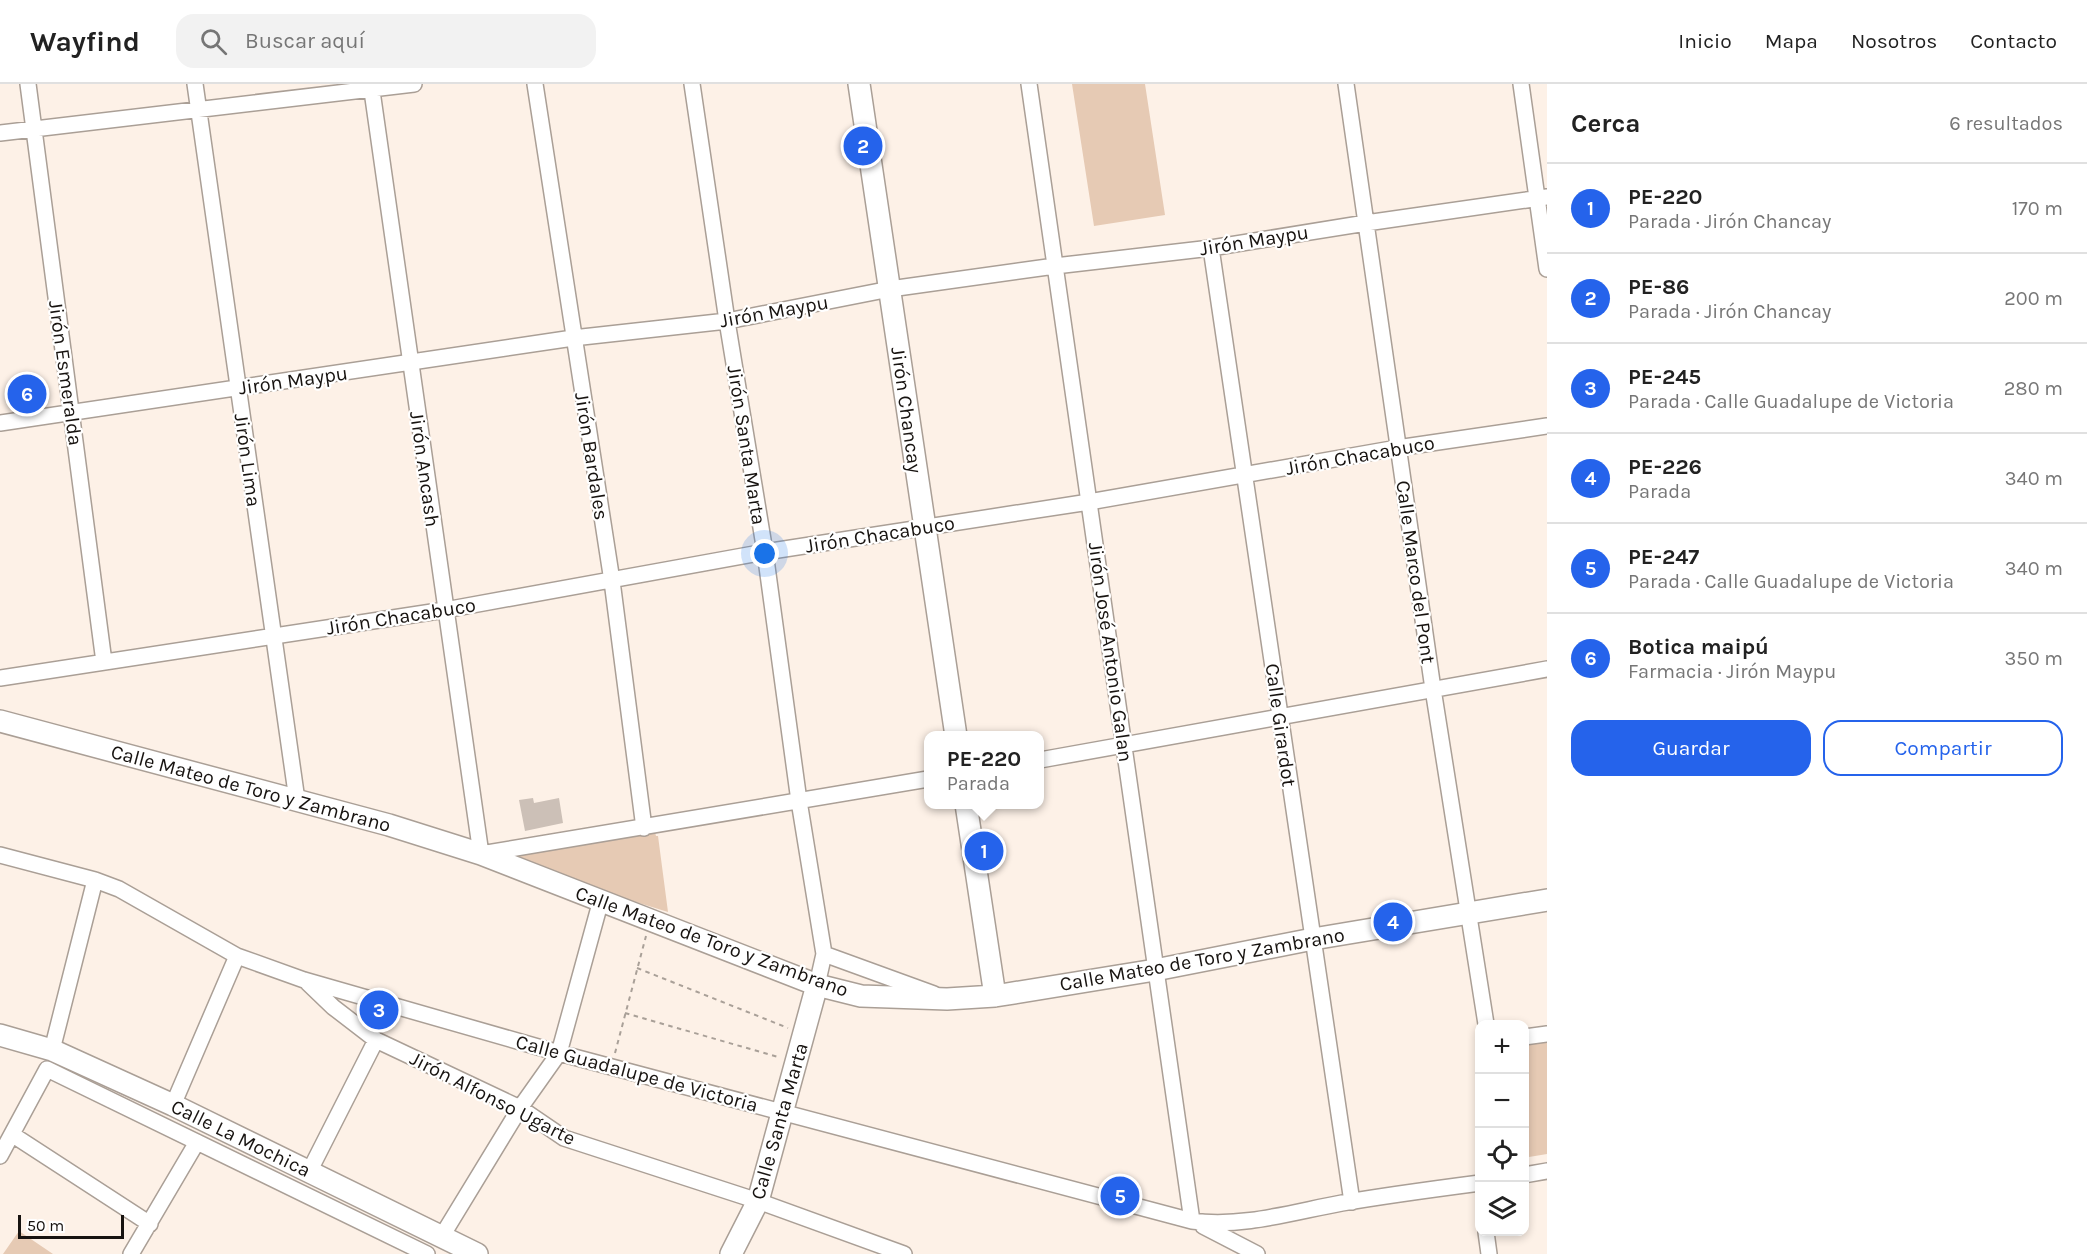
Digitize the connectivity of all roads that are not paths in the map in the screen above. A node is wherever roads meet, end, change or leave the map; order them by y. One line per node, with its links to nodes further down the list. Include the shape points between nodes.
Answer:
1 (28, 84): 12 (street, Jirón Esmeralda)
2 (195, 84): 11 (street, Jirón Lima)
3 (414, 84): 10 (street)
4 (535, 84): 21 (street, Jirón Bardales)
5 (692, 84): 20 (street, Jirón Santa Marta)
6 (859, 84): 19 (street, Jirón Chancay)
7 (1029, 84): 17 (street, Jirón José Antonio Galan)
8 (1346, 84): 15 (street, Calle Marco del Pont)
9 (1521, 84): 14 (street)
10 (371, 86): 11 (street); 22 (street, Jirón Ancash)
11 (197, 111): 12 (street); 23 (street, Jirón Lima)
12 (33, 129): 13 (street); 24 (street, Jirón Esmeralda)
13 (0, 133)
14 (1542, 198): 15 (street, Jirón Maypu); 18 (street)
15 (1366, 223): 16 (street, Jirón Maypu); 27 (street, Calle Marco del Pont)
16 (1211, 248): 17 (street, Jirón Maypu); 28 (street, Calle Girardot)
17 (1055, 266): 19 (street, Jirón Maypu); 29 (street, Jirón José Antonio Galan)
18 (1547, 269)
19 (890, 289): 20 (street, Jirón Maypu); 30 (street, Jirón Chancay)
20 (727, 321): 21 (street, Jirón Maypu); 31 (street, Jirón Santa Marta)
21 (573, 338): 22 (street, Jirón Maypu); 32 (street, Jirón Bardales)
22 (410, 363): 23 (street, Jirón Maypu); 33 (street, Jirón Ancash)
23 (237, 388): 24 (street, Jirón Maypu); 34 (street, Jirón Lima)
24 (72, 413): 25 (street, Jirón Maypu); 35 (street, Jirón Esmeralda)
25 (0, 423)
26 (1547, 426): 27 (street, Jirón Chacabuco)
27 (1397, 448): 28 (street, Jirón Chacabuco); 38 (street, Calle Marco del Pont)
28 (1245, 475): 29 (street, Jirón Chacabuco); 39 (street, Calle Girardot)
29 (1089, 502): 30 (street, Jirón Chacabuco); 42 (street, Jirón José Antonio Galan)
30 (924, 527): 31 (street, Jirón Chacabuco); 41 (street, Jirón Chancay)
31 (765, 552): 32 (street, Jirón Chacabuco); 46 (street, Jirón Santa Marta)
32 (612, 581): 33 (street, Jirón Chacabuco); 48 (street, Jirón Bardales)
33 (445, 610): 34 (street, Jirón Chacabuco); 49 (street, Jirón Ancash)
34 (274, 637): 35 (street, Jirón Chacabuco); 45 (street, Jirón Lima)
35 (104, 662): 37 (street, Jirón Chacabuco)
36 (1547, 669): 38 (street)
37 (0, 678)
38 (1433, 689): 39 (street); 54 (street, Calle Marco del Pont)
39 (1280, 717): 42 (street); 55 (street, Calle Girardot)
40 (0, 721): 45 (street, Calle Mateo de Toro y Zambrano)
41 (955, 731)
42 (1124, 746): 43 (street); 58 (street, Jirón José Antonio Galan)
43 (1044, 759)
44 (924, 780): 46 (street)
45 (297, 800): 49 (street, Calle Mateo de Toro y Zambrano)
46 (799, 801): 48 (street); 56 (street, Jirón Santa Marta)
47 (967, 809): 61 (street)
48 (644, 828): 49 (street)
49 (481, 854): 52 (street, Calle Mateo de Toro y Zambrano)
50 (0, 855): 51 (street, Calle Guadalupe de Victoria)
51 (96, 880): 57 (street, Calle Guadalupe de Victoria, via 142,901); 69 (street)
52 (601, 900): 60 (street, Calle Mateo de Toro y Zambrano); 68 (street)
53 (1547, 900): 54 (street, Calle Mateo de Toro y Zambrano)
54 (1467, 912): 55 (street, Calle Mateo de Toro y Zambrano); 63 (street, Calle Marco del Pont)
55 (1313, 939): 58 (street, Calle Mateo de Toro y Zambrano); 81 (street, Calle Girardot)
56 (824, 954): 60 (street, Jirón Santa Marta); 62 (street)
57 (237, 956): 59 (street, Calle Guadalupe de Victoria); 70 (street)
58 (1155, 970): 61 (street, Calle Mateo de Toro y Zambrano); 82 (street, Jirón José Antonio Galan)
59 (304, 980): 67 (street, Jirón Alfonso Ugarte); 68 (street, Calle Guadalupe de Victoria)
60 (817, 985): 62 (street, Calle Mateo de Toro y Zambrano, via 861,996); 72 (street, Calle Santa Marta)
61 (995, 996): 62 (street, Calle Mateo de Toro y Zambrano)
62 (947, 999)
63 (1485, 1020)
64 (1547, 1034): 66 (street)
65 (0, 1035): 69 (street, Calle La Mochica)
66 (1529, 1037)
67 (376, 1040): 71 (street, Jirón Alfonso Ugarte); 77 (street)
68 (559, 1053): 71 (street); 72 (street, Calle Guadalupe de Victoria)
69 (50, 1060): 70 (street, Calle La Mochica); 73 (street); 74 (street, Calle La Mochica)
70 (173, 1105): 77 (street, Calle La Mochica)
71 (520, 1108): 80 (street, Jirón Alfonso Ugarte, via 571,1140); 85 (street)
72 (782, 1112): 80 (street, Calle Santa Marta); 82 (street, Calle Guadalupe de Victoria)
73 (13, 1135): 75 (street); 84 (street)
74 (197, 1142): 84 (street); 89 (street, Calle La Mochica)
75 (0, 1156)
76 (1547, 1171): 78 (street)
77 (309, 1172): 85 (street, Calle La Mochica)
78 (1529, 1174)
79 (1475, 1187): 81 (street, Calle Guadalupe de Victoria)
80 (758, 1201): 91 (street, Calle Santa Marta); 92 (street, Jirón Alfonso Ugarte)
81 (1352, 1202): 83 (street, Calle Guadalupe de Victoria)
82 (1192, 1221): 83 (street, Calle Guadalupe de Victoria); 87 (street)
83 (1235, 1223): 87 (street)
84 (150, 1224): 88 (street)
85 (441, 1236): 90 (street, Calle La Mochica)
86 (1487, 1236): 94 (street)
87 (1230, 1239): 93 (street)
88 (131, 1254)
89 (428, 1254)
90 (477, 1254)
91 (731, 1254)
92 (904, 1254)
93 (1257, 1254)
94 (1489, 1254)

